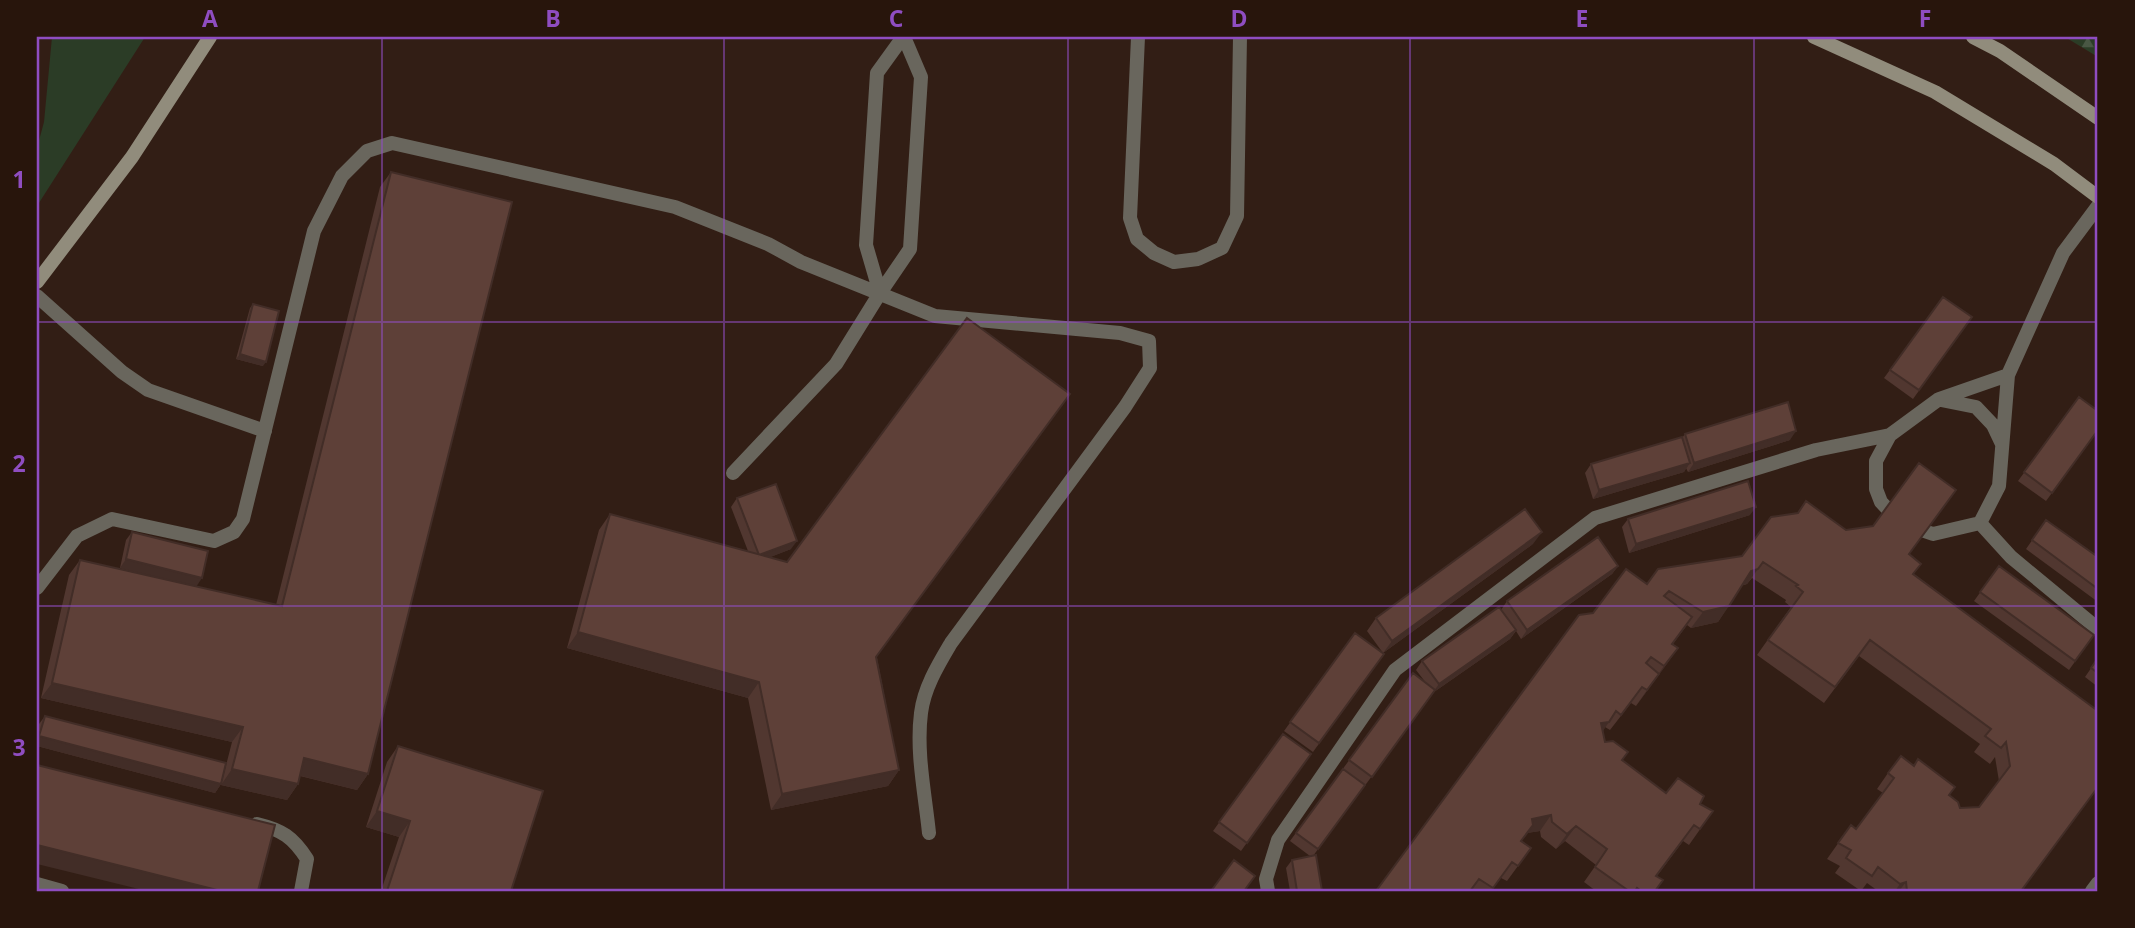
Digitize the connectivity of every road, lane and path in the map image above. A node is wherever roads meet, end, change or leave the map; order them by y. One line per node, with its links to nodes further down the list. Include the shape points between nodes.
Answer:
1 (211, 37): 10 (main road, via 132,157)
2 (904, 37): 11 (street, via 877,73 866,245); 11 (street, via 921,77 910,249)
3 (1138, 37): 4 (street, via 1130,218 1137,239 1174,262 1198,259 1222,248 1237,216)
4 (1240, 37)
5 (1814, 37): 8 (main road, via 1935,92 2054,164)
6 (1973, 37): 7 (main road)
7 (2098, 118)
8 (2098, 197)
9 (2098, 206): 13 (street, via 2063,253)
10 (37, 282)
11 (880, 293): 15 (street, via 675,207 393,143 367,150 342,176 314,231); 18 (street, via 836,364); 23 (street, via 935,316 1120,333 1149,341 1150,368 1125,407 934,670 921,712 920,753)
12 (37, 296): 15 (street, via 148,390)
13 (2008, 375): 14 (street); 17 (street)
14 (1939, 399): 16 (street); 17 (street, via 1976,407)
15 (265, 430): 20 (street, via 243,519 234,532 214,541 112,519 77,536)
16 (1890, 435): 19 (street, via 1876,461 1876,489 1881,502 1901,523 1933,534); 27 (street, via 1816,450 1595,518 1395,670 1278,840 1266,879)
17 (2003, 445): 19 (street, via 2000,486)
18 (733, 473)
19 (1980, 523): 21 (street, via 2011,557)
20 (37, 588)
21 (2098, 629)
22 (237, 818): 26 (street, via 277,829 296,842 307,859)
23 (929, 833)
24 (37, 884): 25 (street)
25 (62, 891)
26 (301, 891)
27 (1268, 891)

